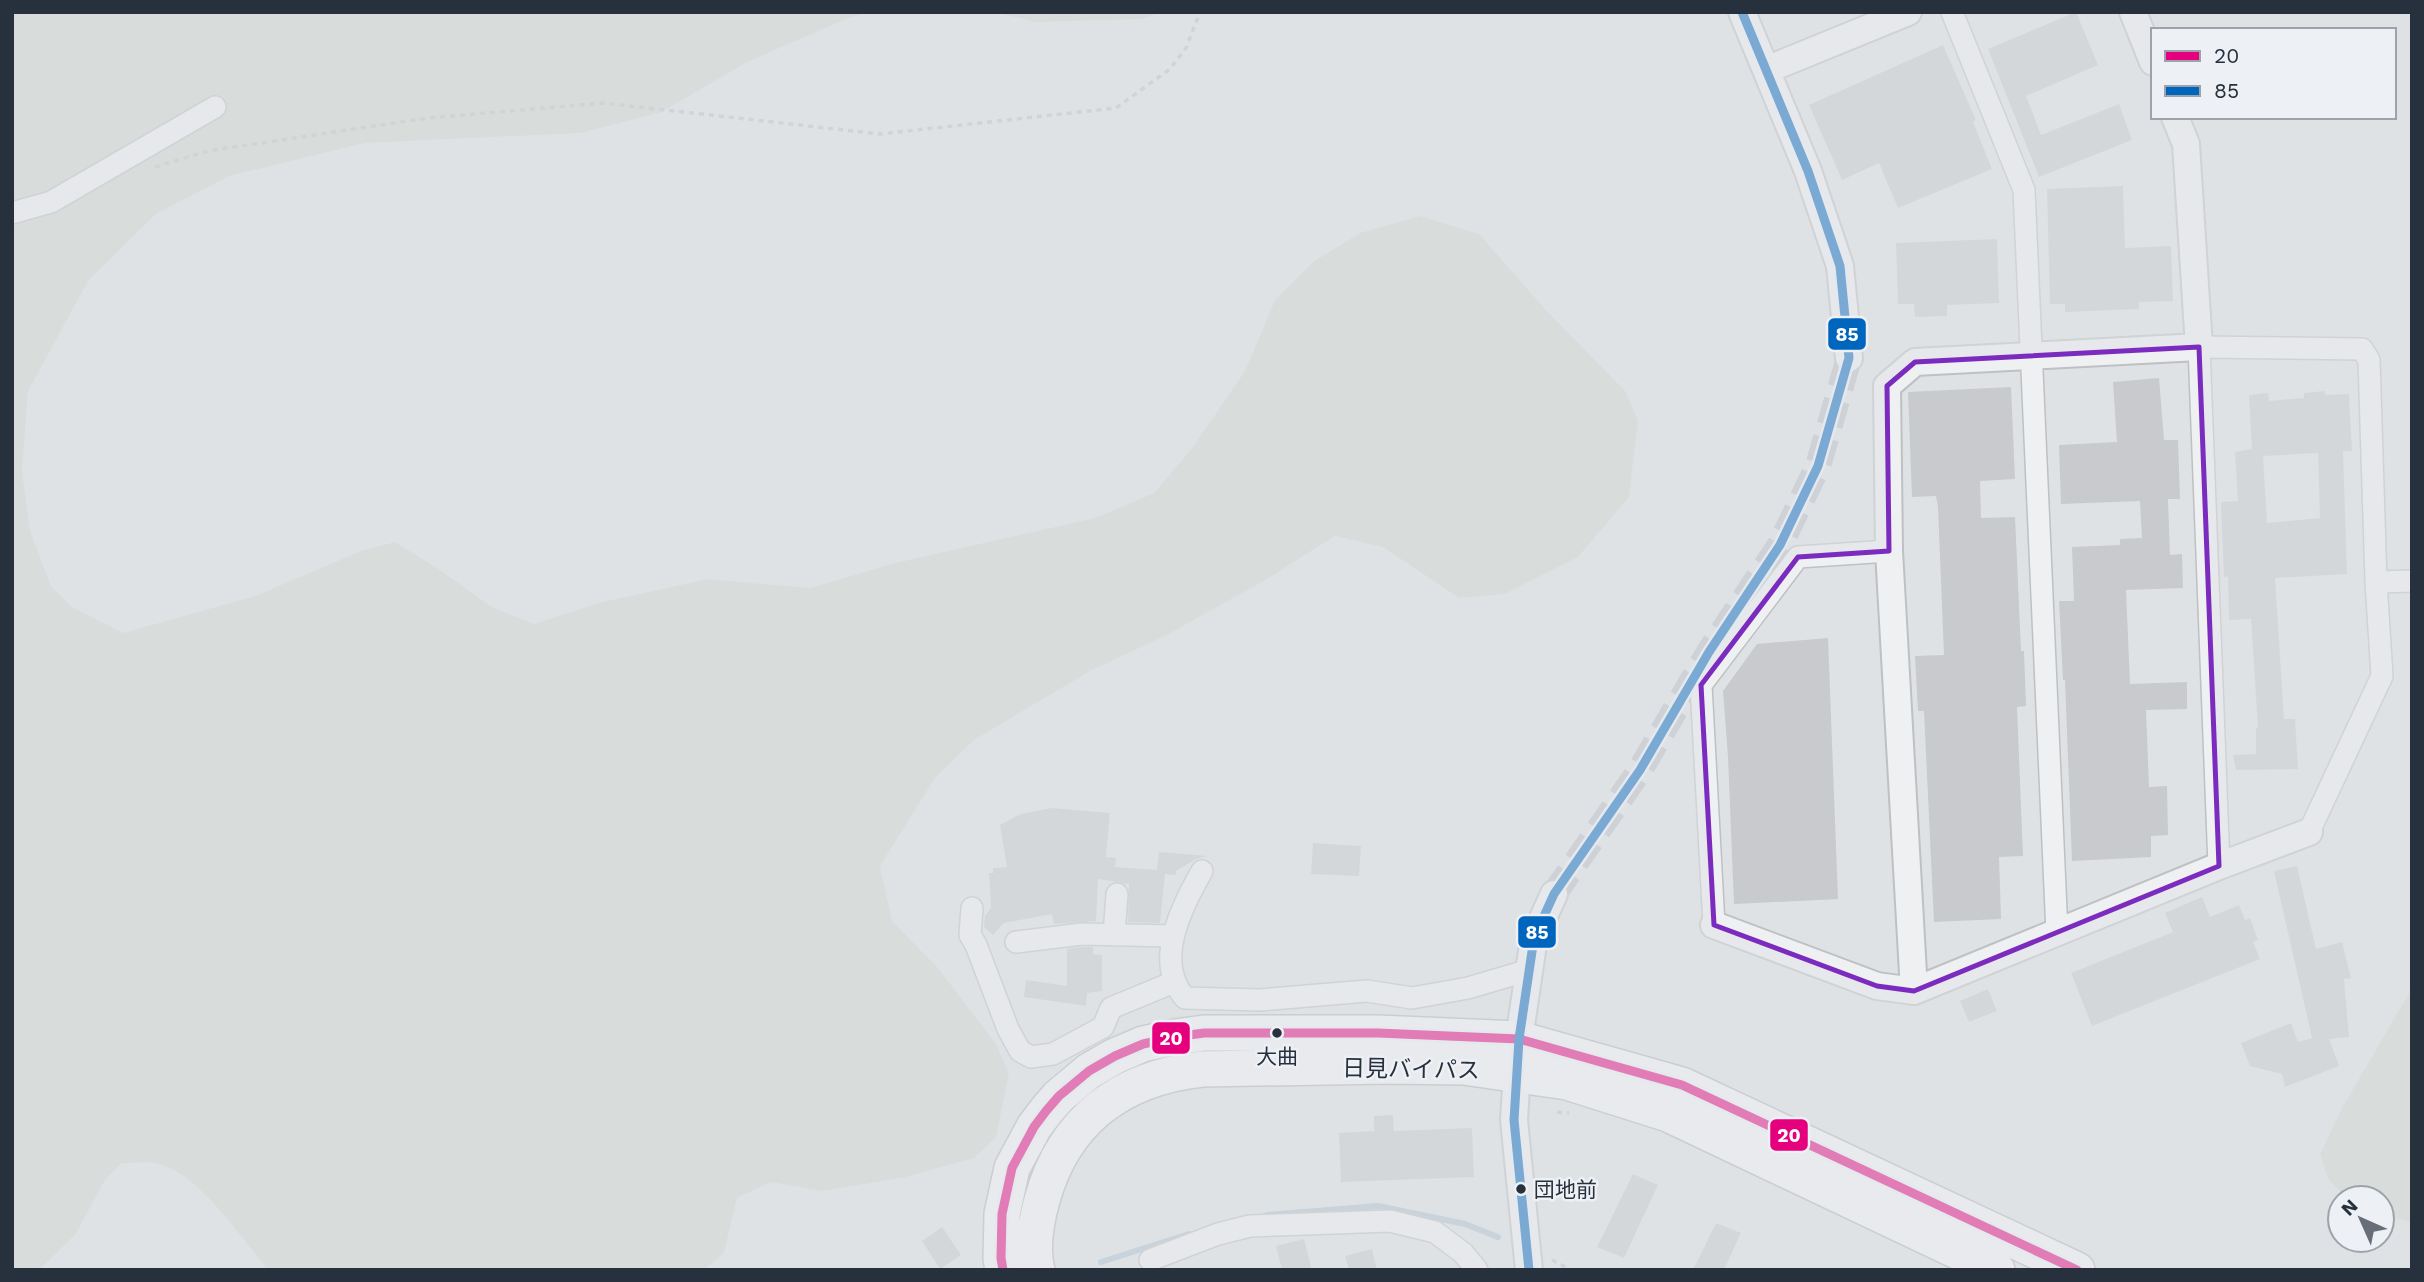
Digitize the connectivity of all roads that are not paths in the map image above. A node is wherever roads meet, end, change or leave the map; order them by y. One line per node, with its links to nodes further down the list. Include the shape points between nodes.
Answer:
1 (1742, 12): 6 (street)
2 (1908, 12): 6 (street)
3 (1952, 12): 11 (street, via 2024,190)
4 (2133, 12): 5 (street)
5 (2151, 57)
6 (1766, 70): 12 (street, via 1808,171 1840,266)
7 (215, 107): 9 (street, via 51,202)
8 (2176, 119): 10 (street, via 2186,144)
9 (12, 213)
10 (2199, 347): 11 (street); 15 (street, via 2362,349 2369,360); 17 (street)
11 (2031, 355): 13 (street, via 1915,362 1887,386); 23 (street)
12 (1849, 358)
13 (1889, 551): 22 (street, via 1798,557 1701,685); 29 (street)
14 (2412, 581): 15 (street)
15 (2376, 582): 16 (street, via 2382,676)
16 (2309, 832): 17 (street)
17 (2219, 866): 23 (street)
18 (1202, 871): 25 (street, via 1186,898)
19 (1117, 894): 24 (street)
20 (1554, 894): 27 (street, via 1534,938)
21 (972, 908): 28 (street, via 970,935 1007,1029 1020,1051 1031,1056 1053,1054 1103,1027 1111,1008)
22 (1714, 925): 29 (street, via 1877,986)
23 (2057, 933): 29 (street)
24 (1114, 935): 25 (street); 26 (street)
25 (1173, 936): 28 (street, via 1170,964)
26 (1016, 942)
27 (1529, 970): 28 (street, via 1412,998 1367,991 1260,1000 1185,998); 30 (street)
28 (1174, 982)
29 (1914, 991)
30 (1519, 1039): 31 (street); 33 (highway, 日見バイパス, via 1204,1033 1143,1044 1115,1056 1059,1097 1034,1127 1012,1168 1002,1214); 38 (highway, 日見バイパス, via 1682,1086)
31 (1518, 1074): 34 (highway, 日見バイパス, via 1464,1067 1202,1069 1135,1086 1088,1117 1053,1165 1035,1225); 36 (street, via 1514,1120); 37 (highway, 日見バイパス, via 1567,1082 1668,1114)
32 (1150, 1260): 35 (street, via 1250,1226 1390,1221 1435,1232)
33 (1003, 1270)
34 (1037, 1270)
35 (1477, 1270)
36 (1529, 1270)
37 (1997, 1270)
38 (2077, 1270)

